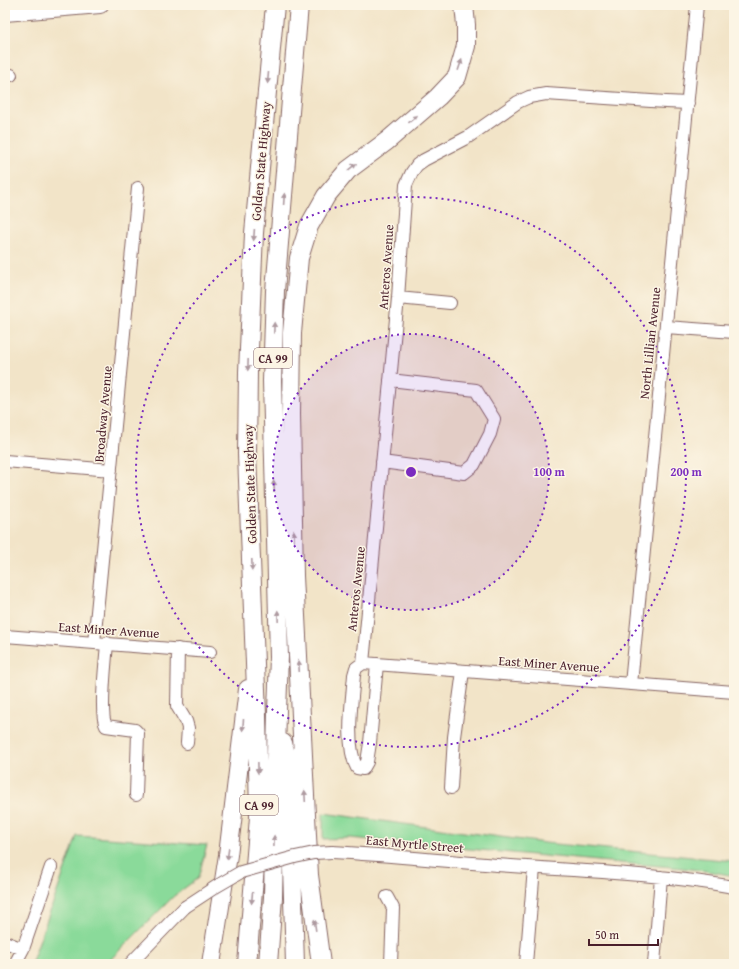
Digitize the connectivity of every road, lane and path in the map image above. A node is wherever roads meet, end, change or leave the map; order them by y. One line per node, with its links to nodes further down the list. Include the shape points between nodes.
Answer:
1 (100, 5): 7 (main road)
2 (266, 5): 8 (highway)
3 (275, 5): 8 (highway, Golden State Highway / CA 99)
4 (299, 5): 29 (highway, Golden State Highway / CA 99, one-way to 4, via 279,657 272,381 275,291)
5 (464, 5): 46 (highway, one-way to 5, via 309,875 294,576 292,333 299,258 309,226 326,196 348,170 438,97 457,77 466,46)
6 (697, 5): 9 (street, North Lillian Avenue)
7 (5, 13)
8 (272, 39): 21 (highway, Golden State Highway / CA 99, one-way to 21, via 254,233 248,364 247,454)
9 (688, 103): 11 (street, Anteros Avenue, via 535,95 518,102 473,134 424,160 412,172 406,185); 13 (street, North Lillian Avenue)
10 (138, 188): 18 (street, Broadway Avenue)
11 (398, 298): 12 (street); 15 (street, Anteros Avenue)
12 (450, 303)
13 (666, 327): 14 (street); 27 (street, North Lillian Avenue)
14 (734, 332)
15 (390, 380): 17 (street, Anteros Avenue); 17 (street, via 476,390 494,419 490,434 474,465 464,474)
16 (5, 461): 18 (street)
17 (382, 462): 24 (street, Anteros Avenue)
18 (111, 470): 20 (street, Broadway Avenue)
19 (5, 636): 20 (street, East Miner Avenue)
20 (101, 643): 22 (street, East Miner Avenue); 32 (street, Broadway Avenue, via 104,722 106,726 135,730 138,733)
21 (255, 645): 42 (highway, one-way to 42); 43 (highway, Golden State Highway / CA 99, one-way to 43, via 259,817)
22 (178, 649): 23 (street, East Miner Avenue); 30 (street, via 177,706 188,728)
23 (210, 652)
24 (363, 663): 25 (street, East Miner Avenue); 25 (street, via 356,668 354,675 350,733 353,761 357,768 363,769 367,762 370,743)
25 (377, 664): 26 (street, East Miner Avenue)
26 (463, 671): 27 (street, East Miner Avenue); 31 (street, via 454,737)
27 (631, 684): 28 (street, East Miner Avenue)
28 (734, 692)
29 (277, 711): 44 (highway, Golden State Highway / CA 99, one-way to 29, via 273,897); 45 (highway, via 289,770)
30 (187, 743)
31 (451, 788)
32 (136, 795)
33 (51, 867): 39 (street)
34 (534, 868): 35 (street, East Myrtle Street); 41 (street, East Myrtle Street, bridge, via 332,852 295,857 241,872 217,886 185,907); 48 (street)
35 (661, 877): 36 (street, East Myrtle Street); 49 (street)
36 (734, 887)
37 (387, 897): 47 (street, via 393,908)
38 (5, 935): 39 (street)
39 (14, 945): 40 (street)
40 (15, 964)
41 (130, 964)
42 (211, 964)
43 (247, 964)
44 (268, 964)
45 (295, 964)
46 (321, 964)
47 (391, 964)
48 (526, 964)
49 (654, 964)

